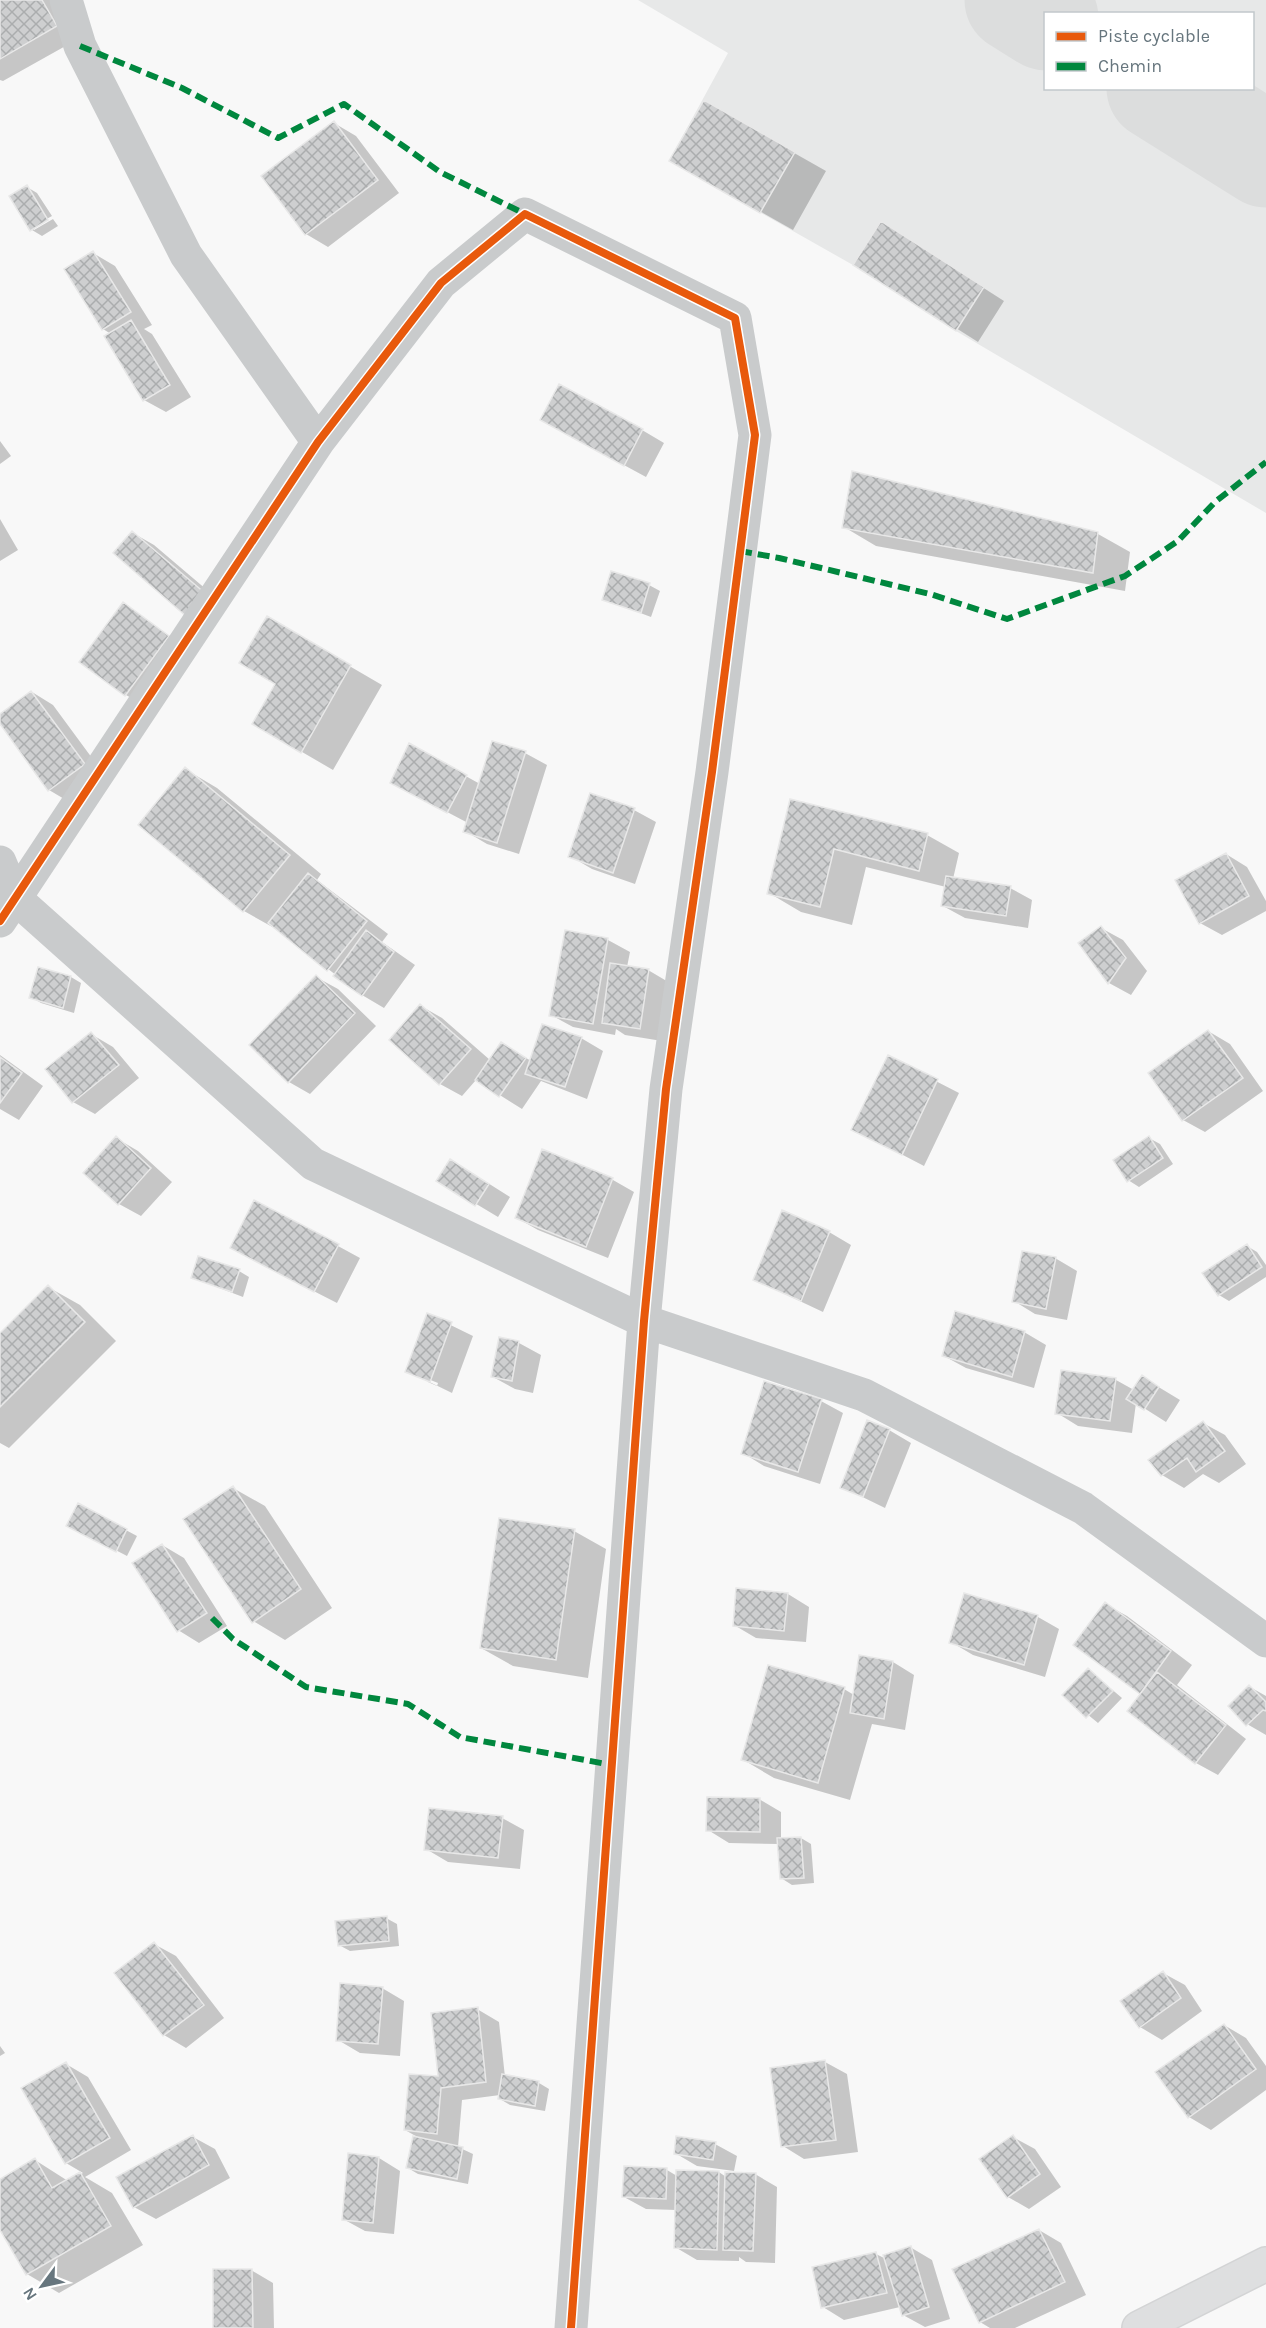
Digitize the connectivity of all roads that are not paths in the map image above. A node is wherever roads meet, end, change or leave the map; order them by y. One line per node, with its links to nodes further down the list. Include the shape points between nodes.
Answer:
1 (66, 0): 2 (street, via 80,46 186,255)
2 (318, 442): 4 (street); 5 (street, via 441,283 525,214 735,318 755,435 666,1089)
3 (0, 862): 4 (street)
4 (7, 910): 5 (street, via 313,1164)
5 (644, 1321): 6 (street, via 864,1395 1083,1508); 8 (street)
6 (1266, 1641)
7 (1266, 2264): 9 (street)
8 (571, 2328)
9 (1139, 2328)

